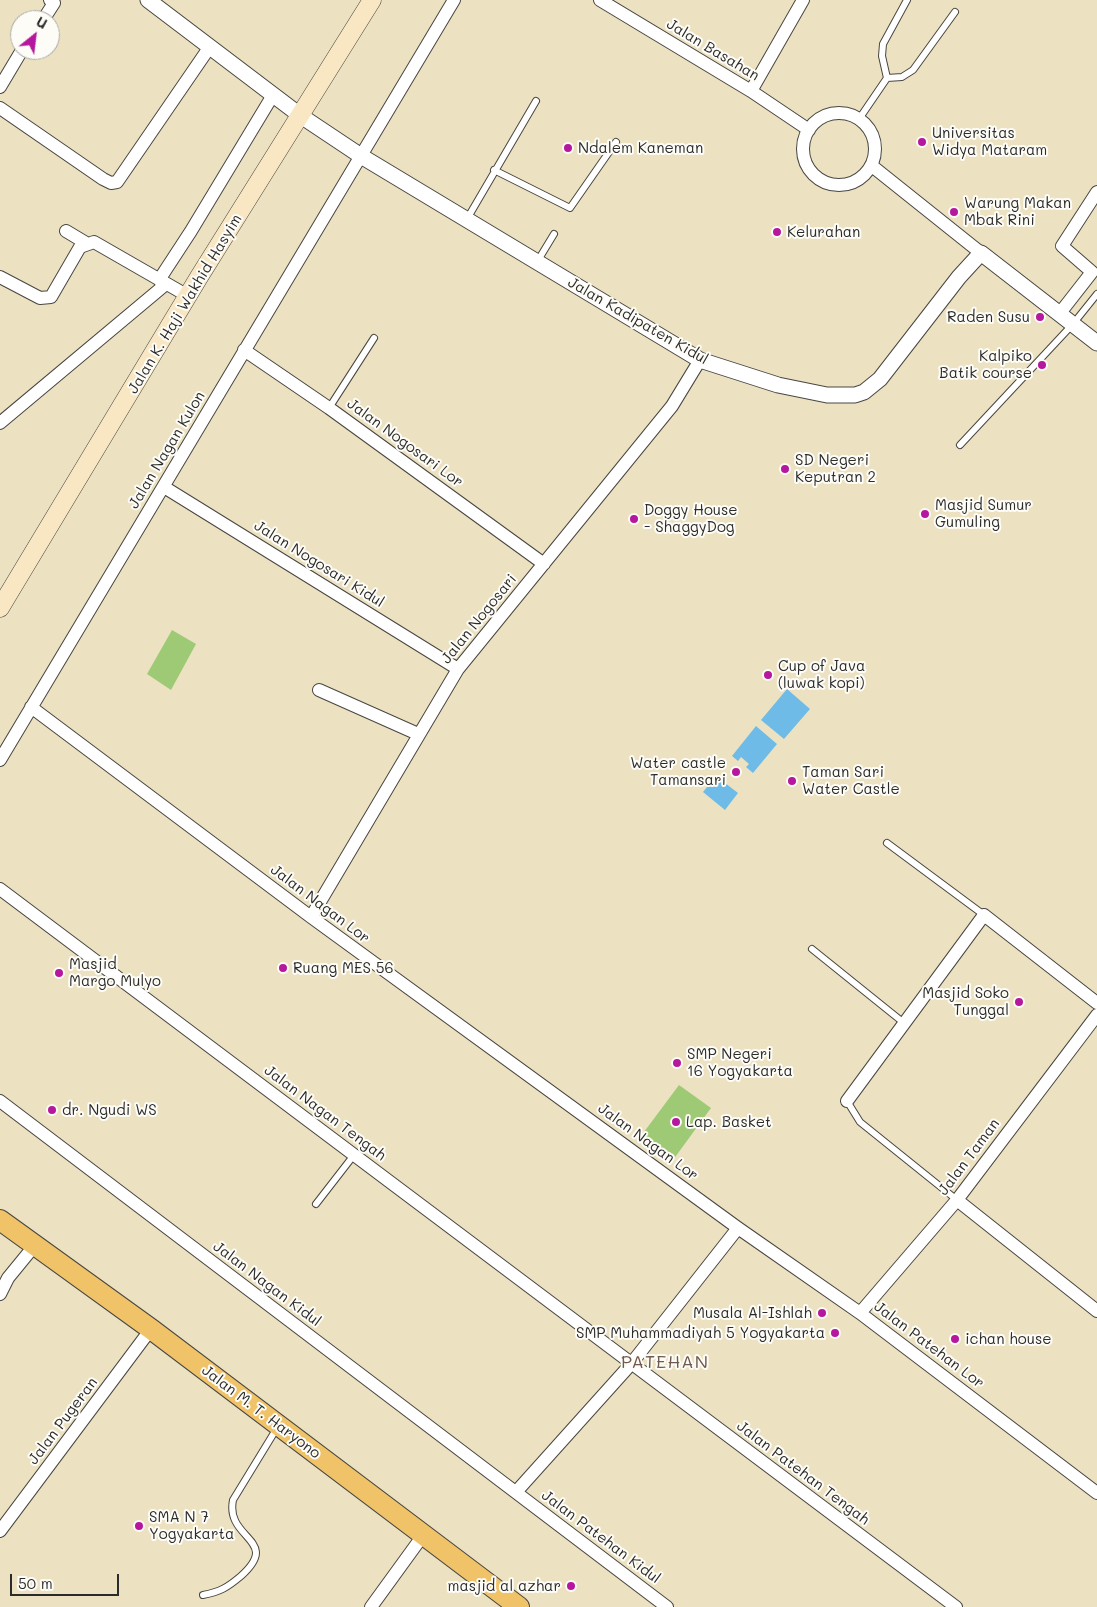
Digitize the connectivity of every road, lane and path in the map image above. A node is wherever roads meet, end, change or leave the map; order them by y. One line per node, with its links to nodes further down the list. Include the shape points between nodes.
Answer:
1 (50, 0): 8 (street, via 54,3)
2 (148, 0): 10 (street, Jalan Kadipaten Kidul)
3 (454, 0): 22 (street, Jalan Nagan Kulon)
4 (600, 0): 14 (street, Jalan Basahan)
5 (803, 0): 14 (street)
6 (907, 0): 12 (lane, via 883,44)
7 (367, 2): 18 (main road, Jalan K. Haji Wakhid Hasyim)
8 (49, 10)
9 (955, 12): 12 (lane, via 913,70 902,76)
10 (209, 48): 15 (street, Jalan Kadipaten Kidul); 17 (street, via 117,182 103,179)
11 (16, 60): 13 (street)
12 (886, 78): 19 (lane)
13 (0, 87)
14 (751, 91): 20 (street, Jalan Basahan)
15 (273, 95): 18 (street, Jalan Kadipaten Kidul); 33 (street)
16 (536, 101): 24 (lane)
17 (0, 108)
18 (301, 116): 22 (street, Jalan Kadipaten Kidul); 35 (main road, Jalan K. Haji Wakhid Hasyim)
19 (859, 119): 20 (street, via 843,114 826,116); 23 (street, via 873,135 875,156)
20 (809, 130): 23 (street, via 803,152 812,173 821,180 838,185 855,182)
21 (616, 142): 24 (lane, via 569,211)
22 (361, 156): 26 (street, Jalan Kadipaten Kidul); 40 (street, Jalan Nagan Kulon)
23 (872, 166): 30 (street)
24 (494, 170): 26 (lane)
25 (1097, 192): 36 (street, via 1062,246 1092,272)
26 (466, 220): 31 (street, Jalan Kadipaten Kidul)
27 (66, 230): 29 (street)
28 (554, 234): 31 (lane)
29 (86, 243): 32 (street, via 76,252 51,297 40,298); 33 (street, via 102,246)
30 (981, 252): 36 (street); 41 (street, Jalan Kadipaten Kidul, via 880,379 864,392 844,396 796,389)
31 (537, 262): 41 (street, Jalan Kadipaten Kidul)
32 (0, 277)
33 (162, 282): 35 (street); 43 (street)
34 (1097, 294): 37 (lane)
35 (188, 296): 47 (main road, Jalan K. Haji Wakhid Hasyim)
36 (1060, 313): 37 (street)
37 (1074, 324): 39 (street); 44 (lane)
38 (374, 338): 42 (lane)
39 (1097, 343)
40 (244, 350): 42 (street, Jalan Nogosari Lor); 45 (street, Jalan Nagan Kulon)
41 (700, 360): 46 (street, Jalan Nogosari, via 672,406)
42 (329, 408): 46 (street, Jalan Nogosari Lor)
43 (0, 423)
44 (960, 444)
45 (164, 487): 48 (street, Jalan Nogosari Kidul); 50 (street, Jalan Nagan Kulon)
46 (544, 564): 48 (street, Jalan Nogosari)
47 (0, 608)
48 (458, 668): 51 (street, Jalan Nogosari)
49 (319, 690): 51 (street)
50 (32, 707): 52 (street, Jalan Nagan Kulon); 56 (street, Jalan Nagan Lor)
51 (418, 734): 56 (street, Jalan Nogosari)
52 (0, 760)
53 (887, 843): 55 (lane)
54 (0, 889): 63 (street, Jalan Nagan Tengah)
55 (984, 915): 58 (street); 60 (street)
56 (310, 917): 67 (street, Jalan Nagan Lor)
57 (812, 949): 60 (lane)
58 (1097, 1002)
59 (1097, 1015): 64 (street, Jalan Taman)
60 (904, 1023): 62 (street)
61 (0, 1101): 75 (street, Jalan Nagan Kidul)
62 (847, 1101): 64 (lane, via 860,1122)
63 (354, 1155): 65 (lane); 73 (street, Jalan Nagan Tengah)
64 (957, 1200): 70 (street); 71 (street, Jalan Taman)
65 (316, 1204)
66 (0, 1220): 68 (main road, Jalan M. T. Haryono)
67 (738, 1228): 71 (street, Jalan Patehan Lor); 73 (street)
68 (35, 1245): 69 (street, via 8,1278); 72 (main road, Jalan M. T. Haryono)
69 (0, 1294)
70 (1097, 1311)
71 (860, 1313): 76 (street, Jalan Patehan Lor)
72 (151, 1329): 74 (main road, Jalan M. T. Haryono); 77 (street, Jalan Pugeran)
73 (630, 1364): 75 (street); 83 (street, Jalan Patehan Tengah)
74 (279, 1425): 78 (main road, Jalan M. T. Haryono); 79 (lane, via 233,1500 231,1512 233,1520 256,1548 257,1558 224,1590)
75 (516, 1492): 82 (street, Jalan Patehan Kidul)
76 (1097, 1493)
77 (0, 1531)
78 (424, 1534): 80 (street); 81 (main road, Jalan M. T. Haryono)
79 (203, 1595)
80 (371, 1607)
81 (519, 1607)
82 (667, 1607)
83 (956, 1607)

